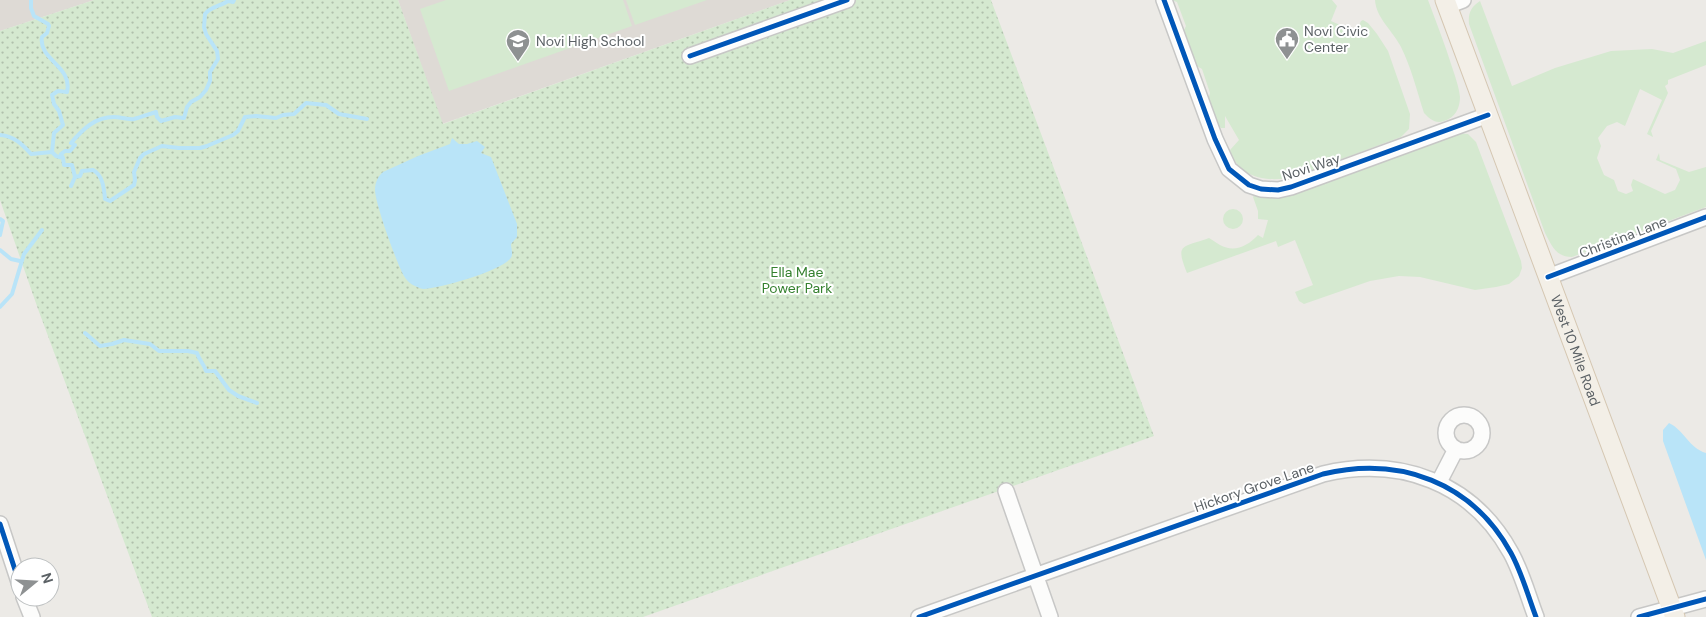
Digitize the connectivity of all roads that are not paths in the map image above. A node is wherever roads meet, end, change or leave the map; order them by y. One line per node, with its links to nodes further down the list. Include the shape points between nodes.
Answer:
1 (847, 0): 4 (street)
2 (1164, 0): 5 (street, Novi Way, via 1228,169 1249,185 1278,190 1291,187)
3 (1451, 2): 5 (main road, West 10 Mile Road)
4 (690, 56)
5 (1488, 115): 7 (main road, West 10 Mile Road)
6 (1706, 217): 7 (street, Christina Lane)
7 (1548, 277): 15 (main road, West 10 Mile Road)
8 (1456, 449): 9 (street)
9 (1439, 482): 13 (street, Hickory Grove Lane, via 1382,468 1323,474); 18 (street, Hickory Grove Lane, via 1480,512 1499,533 1518,567)
10 (1006, 491): 13 (street)
11 (0, 524): 12 (street)
12 (11, 557)
13 (1035, 576): 16 (street, Hickory Grove Lane); 17 (street)
14 (1706, 599): 15 (street)
15 (1673, 612): 19 (street)
16 (919, 617)
17 (1050, 617)
18 (1536, 617)
19 (1639, 617)

